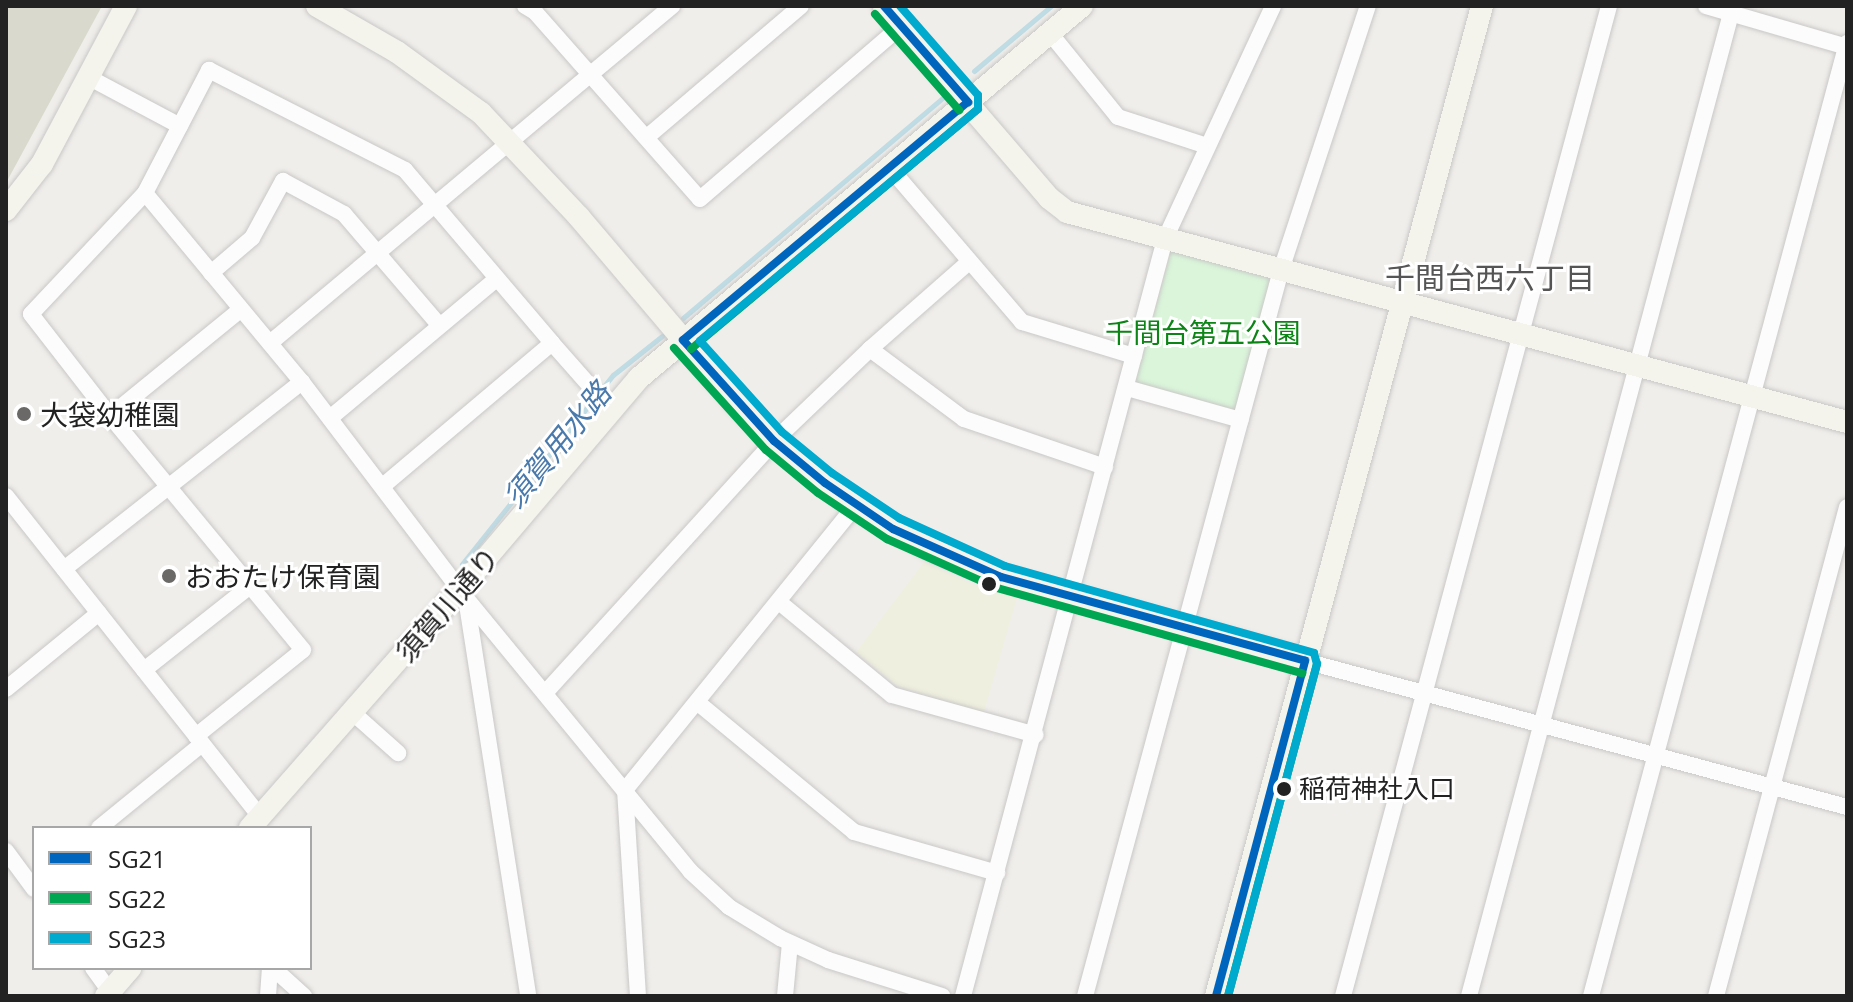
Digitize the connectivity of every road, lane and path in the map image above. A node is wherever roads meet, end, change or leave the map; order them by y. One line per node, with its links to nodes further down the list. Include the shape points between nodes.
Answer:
1 (126, 6): 18 (street)
2 (317, 6): 22 (street, via 419,67)
3 (525, 6): 17 (street)
4 (801, 6): 21 (street)
5 (884, 6): 14 (street)
6 (1082, 6): 15 (street, 須賀川通り)
7 (1273, 6): 23 (street)
8 (1368, 6): 31 (street)
9 (1482, 6): 34 (street)
10 (1609, 6): 37 (street)
11 (1706, 6): 13 (street)
12 (667, 7): 17 (street)
13 (1732, 10): 16 (street); 43 (street)
14 (901, 26): 19 (street); 21 (street, via 700,199)
15 (1050, 33): 19 (street, 須賀川通り); 23 (street, via 1118,117)
16 (1847, 46): 46 (street)
17 (591, 74): 21 (street); 22 (street)
18 (88, 77): 20 (street); 27 (street, via 42,164)
19 (968, 102): 24 (street, 須賀川通り); 28 (street, via 1049,198 1067,212)
20 (180, 126): 25 (street); 26 (street, via 209,70 405,170)
21 (647, 137)
22 (511, 141): 26 (street); 38 (street)
23 (1207, 146): 28 (street)
24 (890, 168): 30 (street); 38 (street, 須賀川通り)
25 (145, 193): 32 (street); 48 (street, via 31,314)
26 (435, 206): 29 (street); 33 (street)
27 (6, 210)
28 (1165, 239): 31 (street); 42 (street)
29 (379, 254): 32 (street, via 344,214 283,181 252,238); 36 (street); 39 (street)
30 (969, 262): 41 (street); 42 (street, via 1022,322)
31 (1281, 270): 34 (street); 50 (street)
32 (211, 273): 35 (street)
33 (496, 279): 36 (street); 40 (street)
34 (1402, 303): 37 (street); 66 (street)
35 (241, 309): 39 (street); 48 (street)
36 (439, 325): 49 (street)
37 (1520, 335): 43 (street); 70 (street)
38 (683, 340): 47 (street, 須賀川通り); 52 (street)
39 (270, 343): 44 (street)
40 (552, 343): 47 (street); 54 (street)
41 (870, 349): 52 (street); 53 (street, via 964,419)
42 (1134, 356): 45 (street)
43 (1637, 366): 46 (street); 73 (street)
44 (302, 382): 49 (street); 55 (street)
45 (1127, 388): 50 (street); 53 (street)
46 (1752, 397): 51 (street); 77 (street)
47 (611, 410): 61 (street, 須賀川通り)
48 (110, 416): 55 (street)
49 (330, 418): 54 (street)
50 (1241, 420): 65 (street)
51 (1847, 422)
52 (774, 441): 57 (street); 69 (street)
53 (1105, 467): 62 (street)
54 (383, 486): 61 (street)
55 (169, 487): 59 (street); 60 (street)
56 (6, 496): 59 (street)
57 (855, 506): 62 (street, via 933,550); 63 (street)
58 (1847, 507): 78 (street)
59 (64, 569): 64 (street)
60 (250, 586): 67 (street); 75 (street, via 303,650)
61 (463, 593): 69 (street); 72 (street, 須賀川通り); 94 (street)
62 (1070, 598): 65 (street); 74 (street)
63 (779, 602): 71 (street); 74 (street, via 892,695)
64 (99, 613): 67 (street); 68 (street)
65 (1184, 629): 66 (street); 99 (street)
66 (1305, 661): 70 (street); 100 (street)
67 (144, 670): 75 (street)
68 (6, 689)
69 (546, 692): 79 (street)
70 (1424, 694): 73 (street); 101 (street)
71 (697, 702): 79 (street); 84 (street, via 854,832)
72 (352, 712): 76 (street); 81 (street, 須賀川通り)
73 (1541, 725): 77 (street); 102 (street)
74 (1036, 735): 84 (street)
75 (199, 740): 81 (street); 82 (street)
76 (398, 753)
77 (1656, 756): 78 (street); 103 (street)
78 (1772, 787): 80 (street); 104 (street)
79 (625, 790): 86 (street, via 690,871 719,898); 95 (street)
80 (1847, 807)
81 (255, 822)
82 (101, 826)
83 (6, 851): 85 (street)
84 (997, 873): 98 (street)
85 (32, 883)
86 (790, 943): 96 (street); 97 (street)
87 (94, 970): 91 (street)
88 (128, 970): 91 (street)
89 (271, 970): 92 (street)
90 (273, 970): 93 (street)
91 (108, 993)
92 (268, 996)
93 (304, 996)
94 (528, 996)
95 (638, 996)
96 (785, 996)
97 (942, 996)
98 (963, 996)
99 (1085, 996)
100 (1216, 996)
101 (1343, 996)
102 (1469, 996)
103 (1591, 996)
104 (1716, 996)

